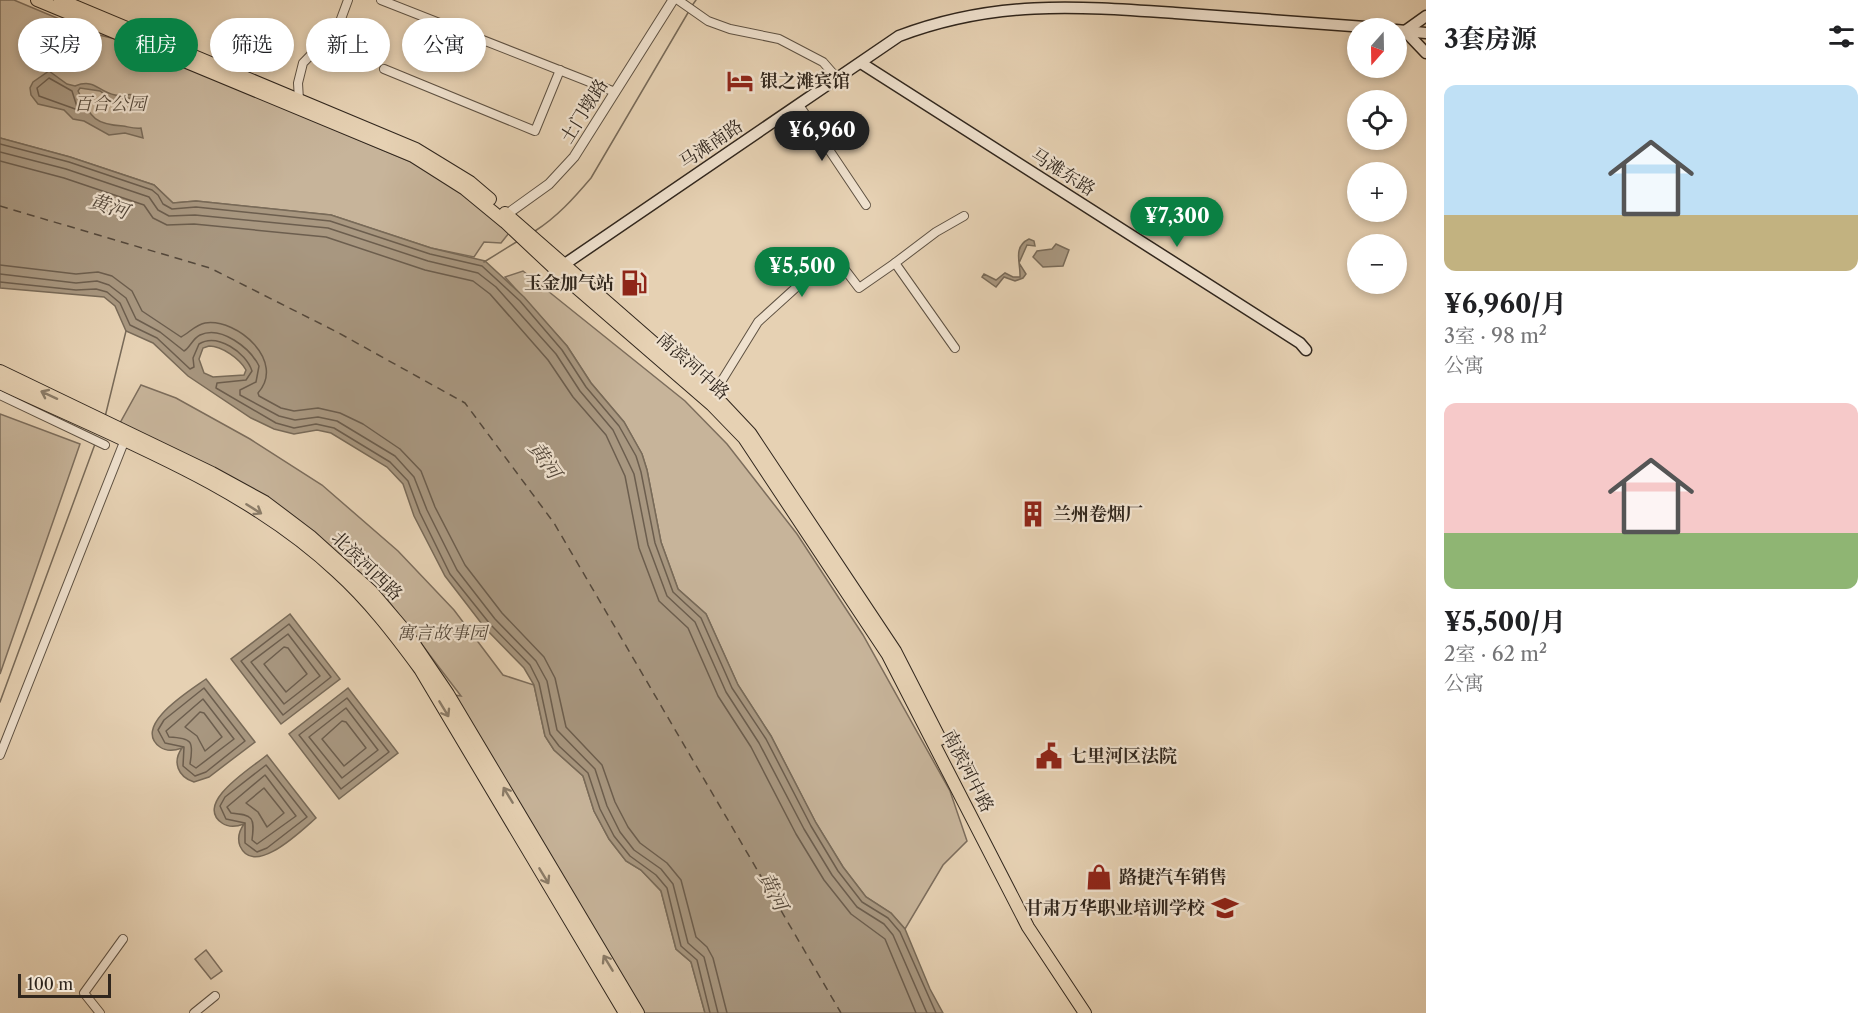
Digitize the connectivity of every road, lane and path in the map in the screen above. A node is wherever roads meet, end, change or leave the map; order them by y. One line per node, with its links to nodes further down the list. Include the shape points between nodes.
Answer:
1 (38, 0): 22 (main road, 南滨河中路, via 413,156)
2 (60, 0): 19 (main road, 南滨河中路)
3 (348, 0): 19 (street, via 338,27 303,63)
4 (673, 0): 18 (street, 土门墩路)
5 (678, 0): 17 (street, via 708,21 779,39 824,62)
6 (385, 1): 15 (street)
7 (1426, 16): 9 (main road)
8 (1347, 26): 14 (main road, 马滩南路, via 1051,4 1013,5 931,22 899,36)
9 (1407, 27)
10 (1407, 31): 11 (main road)
11 (1426, 33)
12 (1407, 36): 13 (main road)
13 (1426, 53)
14 (861, 63): 17 (main road, 马滩南路); 27 (main road, 马滩东路)
15 (560, 70): 16 (street, via 535,131); 18 (street)
16 (390, 71)
17 (837, 78): 20 (main road, 马滩南路)
18 (615, 92): 22 (street, 土门墩路, via 574,157 549,184)
19 (299, 99): 22 (main road, 南滨河中路, via 416,149 470,182)
20 (800, 105): 21 (street); 25 (main road, 马滩南路)
21 (866, 205)
22 (504, 216): 25 (main road, 南滨河中路)
23 (964, 216): 24 (street)
24 (895, 263): 26 (street); 31 (street, via 859,288 833,254 758,322)
25 (560, 267): 31 (main road, 南滨河中路); 42 (main road, 南滨河中路, via 744,438 888,655 1028,927)
26 (955, 348)
27 (1306, 350)
28 (0, 372): 32 (main road, 北滨河西路, one-way to 28)
29 (0, 383): 32 (main road, 北滨河西路)
30 (0, 395): 32 (street)
31 (714, 395): 43 (main road, 南滨河中路, via 750,433 895,651 1035,926)
32 (95, 428): 33 (main road, 北滨河西路); 33 (street)
33 (109, 435): 34 (main road, 北滨河西路)
34 (126, 437): 35 (street); 40 (main road, 北滨河西路, one-way to 40, via 273,521 337,571 386,623 420,669); 41 (main road, 北滨河西路, one-way to 34, via 448,694 406,632 371,591 265,502 212,473)
35 (0, 755)
36 (123, 939): 38 (street, via 84,993)
37 (215, 996): 39 (street)
38 (100, 1013)
39 (194, 1013)
40 (625, 1013)
41 (638, 1013)
42 (1085, 1013)
43 (1094, 1013)

